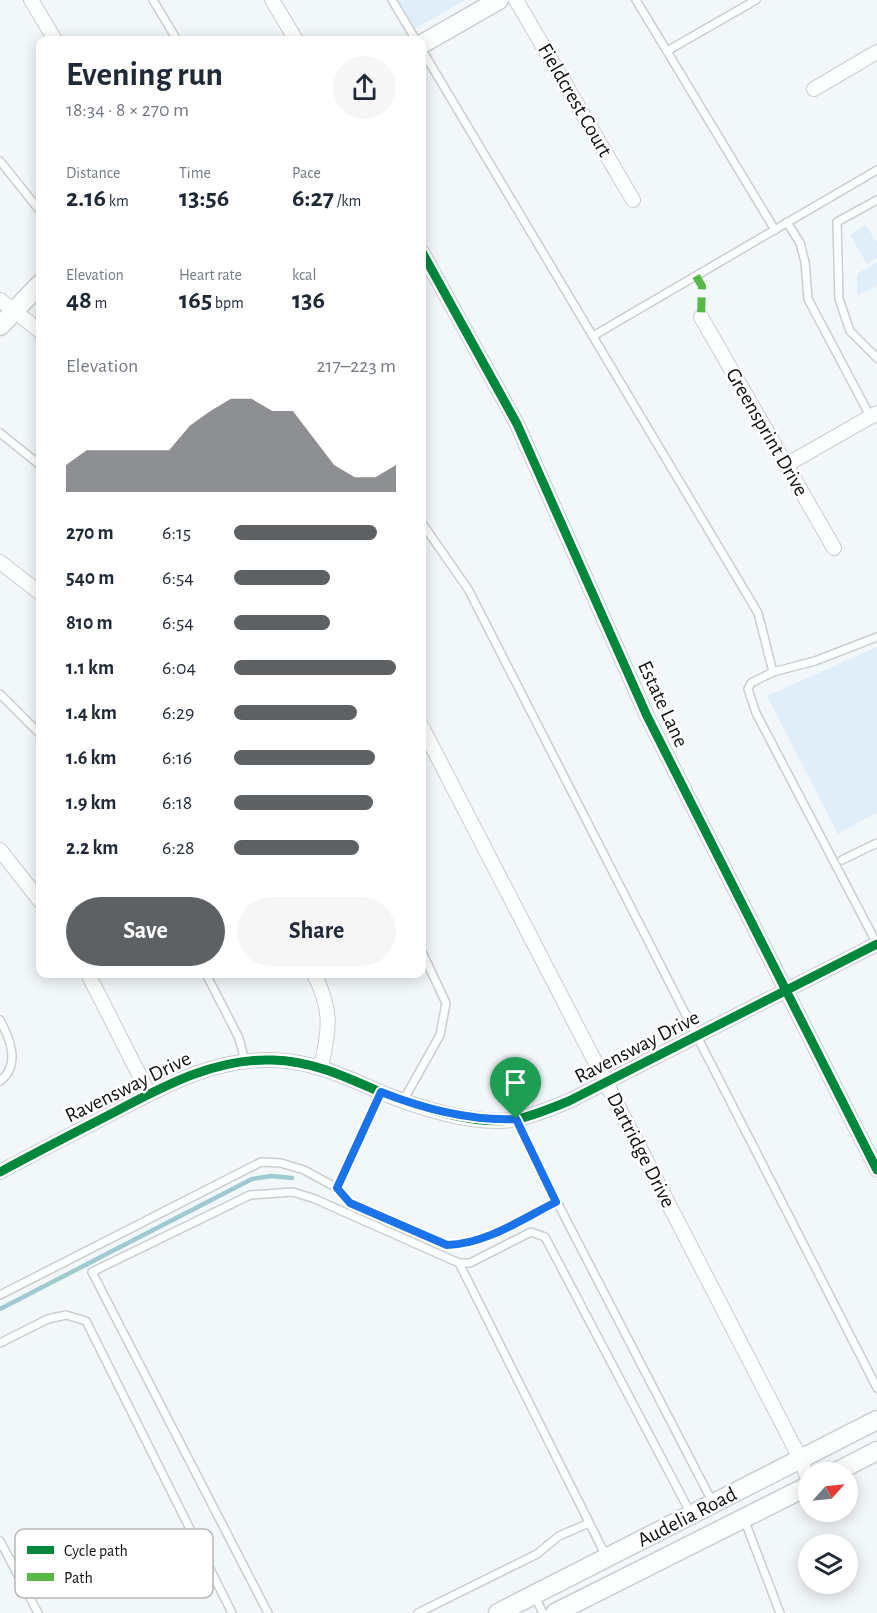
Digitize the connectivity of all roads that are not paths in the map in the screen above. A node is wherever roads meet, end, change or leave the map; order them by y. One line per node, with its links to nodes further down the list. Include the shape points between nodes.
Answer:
1 (31, 0): 9 (street)
2 (153, 0): 10 (lane)
3 (272, 0): 11 (street)
4 (392, 0): 12 (lane)
5 (499, 0): 13 (main road)
6 (516, 0): 20 (street, Fieldcrest Court)
7 (636, 0): 14 (lane)
8 (756, 0): 14 (lane)
9 (53, 36)
10 (175, 36)
11 (294, 36)
12 (414, 36)
13 (426, 42)
14 (667, 51): 24 (lane)
15 (877, 52): 17 (street)
16 (426, 57): 31 (lane)
17 (814, 89)
18 (0, 161): 22 (lane)
19 (877, 170): 23 (lane)
20 (633, 200)
21 (877, 200): 32 (lane, via 837,222 838,299 850,331)
22 (36, 206)
23 (787, 222): 24 (lane); 33 (lane, via 806,262 808,299)
24 (775, 230): 31 (lane)
25 (426, 259): 55 (street, Estate Lane, via 517,424 647,716)
26 (36, 287): 27 (main road)
27 (7, 305): 29 (main road); 30 (street)
28 (701, 317): 36 (street, Greensprint Drive)
29 (0, 326)
30 (36, 328)
31 (592, 336): 42 (lane, via 758,613)
32 (877, 358)
33 (874, 415): 36 (street)
34 (0, 433): 35 (lane)
35 (36, 462)
36 (786, 465): 38 (street, Greensprint Drive)
37 (426, 529): 57 (lane, via 468,589)
38 (834, 548)
39 (0, 562): 40 (street)
40 (36, 590)
41 (877, 636): 42 (lane, via 815,662)
42 (773, 672): 50 (lane, via 751,683 749,697)
43 (0, 694): 44 (lane)
44 (36, 730)
45 (426, 735): 61 (street, Dartridge Drive)
46 (876, 845): 48 (lane)
47 (0, 850): 49 (street)
48 (842, 860)
49 (36, 896)
50 (877, 944): 55 (street, Ravensway Drive)
51 (426, 960): 64 (lane, via 446,1003 440,1035)
52 (90, 978): 63 (street)
53 (208, 978): 58 (lane)
54 (316, 978): 59 (street, via 328,1010 329,1031)
55 (786, 991): 57 (street, Ravensway Drive); 66 (street, Estate Lane)
56 (0, 1020): 60 (lane, via 8,1034 13,1060)
57 (697, 1036): 61 (street, Ravensway Drive); 73 (lane)
58 (245, 1061): 59 (street, Ravensway Drive, via 271,1059); 63 (street, Ravensway Drive, via 200,1071)
59 (321, 1066): 62 (street, Ravensway Drive)
60 (0, 1081)
61 (606, 1083): 65 (street, Ravensway Drive); 76 (street, Dartridge Drive)
62 (381, 1092): 64 (street, Ravensway Drive); 68 (lane)
63 (149, 1094): 67 (street, Ravensway Drive)
64 (403, 1101): 65 (street, Ravensway Drive, via 468,1117)
65 (516, 1119): 69 (lane)
66 (877, 1170)
67 (0, 1172)
68 (337, 1188): 69 (lane, via 350,1203 447,1245 480,1240); 71 (lane, via 282,1162 261,1162)
69 (556, 1202): 79 (lane)
70 (459, 1263): 80 (lane, via 470,1263 531,1232 546,1237); 82 (lane); 92 (lane, via 293,1192 250,1195 92,1272)
71 (0, 1294)
72 (0, 1343): 83 (lane, via 48,1319 66,1315 86,1321)
73 (877, 1388)
74 (877, 1420): 76 (main road, Audelia Road)
75 (877, 1451): 77 (main road)
76 (801, 1460): 79 (main road, Audelia Road)
77 (856, 1462)
78 (798, 1491): 81 (main road, Audelia Road)
79 (714, 1504): 80 (main road, Audelia Road)
80 (692, 1515): 85 (main road, Audelia Road)
81 (744, 1519): 96 (main road, Audelia Road); 97 (lane)
82 (589, 1523): 85 (lane); 93 (lane, via 559,1536 537,1554)
83 (190, 1529)
84 (0, 1541): 86 (lane)
85 (607, 1558): 88 (main road, Audelia Road)
86 (15, 1569)
87 (213, 1575): 91 (lane)
88 (534, 1595): 94 (main road, Audelia Road); 95 (lane)
89 (30, 1598): 90 (lane)
90 (38, 1613)
91 (232, 1613)
92 (267, 1613)
93 (418, 1613)
94 (498, 1613)
95 (543, 1613)
96 (555, 1613)
97 (780, 1613)

